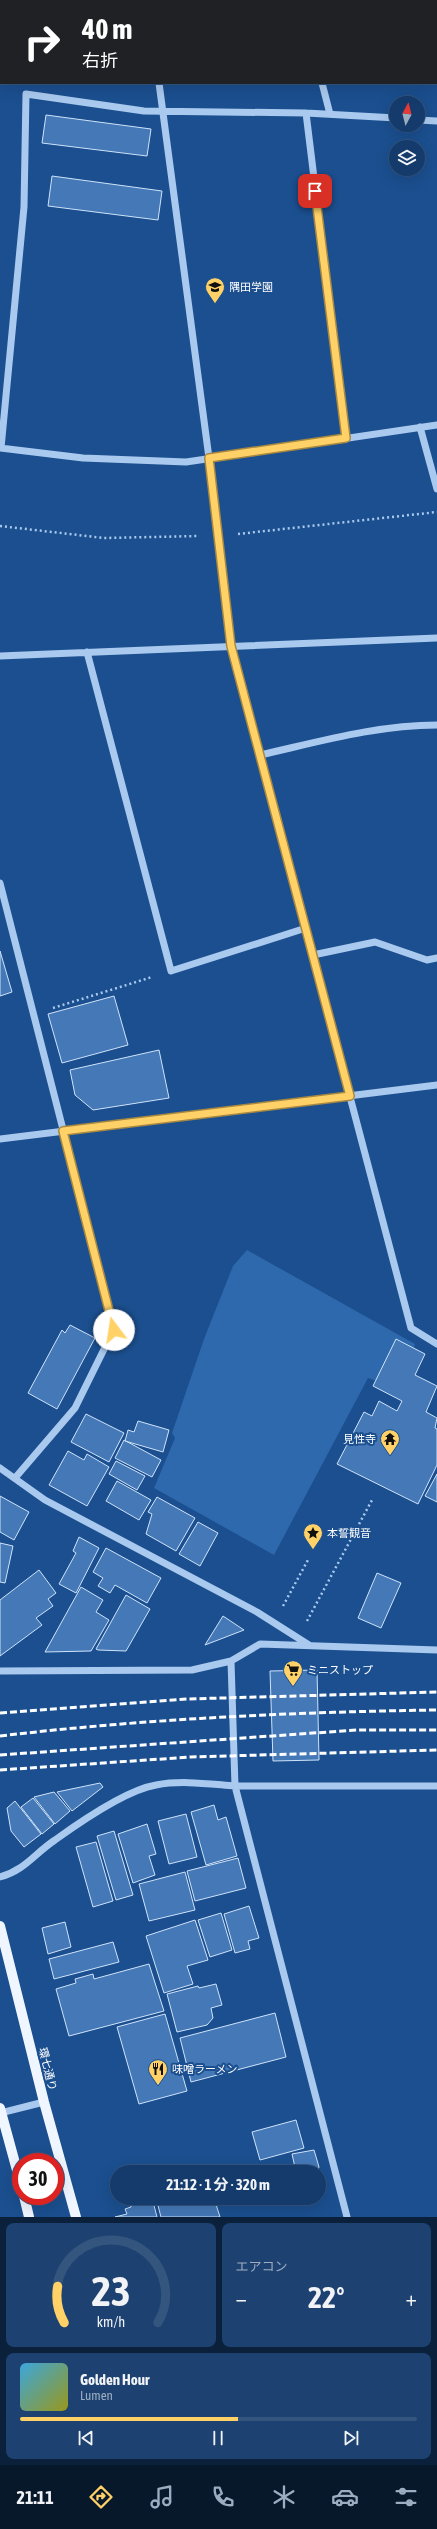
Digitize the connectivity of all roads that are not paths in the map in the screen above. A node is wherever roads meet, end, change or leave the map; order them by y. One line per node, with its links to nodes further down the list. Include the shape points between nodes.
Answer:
1 (158, 84): 3 (street)
2 (322, 84): 5 (street)
3 (162, 111): 4 (street); 12 (street, via 144,111 26,94 24,208); 13 (street)
4 (306, 113): 5 (street); 11 (street)
5 (330, 114): 6 (street)
6 (389, 118)
7 (425, 120): 8 (street)
8 (437, 121)
9 (437, 425): 10 (street)
10 (420, 427): 11 (street); 14 (street)
11 (346, 438): 13 (street)
12 (1, 448): 13 (street, via 83,458 186,462)
13 (209, 458): 16 (street)
14 (437, 489)
15 (437, 638): 16 (street)
16 (231, 646): 17 (street); 20 (street)
17 (87, 652): 18 (street); 22 (street, via 171,971)
18 (0, 656)
19 (437, 725): 20 (street, via 407,725)
20 (260, 755): 22 (street)
21 (0, 883): 27 (street)
22 (306, 928): 23 (street)
23 (312, 955): 24 (street, via 375,942 427,960); 26 (street)
24 (437, 958)
25 (437, 1085): 26 (street)
26 (350, 1096): 27 (street); 29 (street, via 411,1328)
27 (63, 1131): 28 (street); 31 (street, via 114,1330 75,1408)
28 (0, 1139)
29 (437, 1344)
30 (0, 1468): 31 (street)
31 (15, 1478): 32 (street, via 45,1500 257,1612)
32 (311, 1646): 33 (street); 34 (street, via 260,1644)
33 (437, 1650)
34 (231, 1661): 35 (street, via 192,1670); 36 (street)
35 (0, 1672)
36 (235, 1786): 37 (street); 38 (street, via 191,1782 156,1785 127,1795 54,1840 15,1873); 46 (street)
37 (437, 1786)
38 (0, 1877)
39 (0, 1926): 40 (main road, 環七通り)
40 (44, 2102): 41 (street); 45 (main road, 環七通り)
41 (0, 2111): 42 (main road)
42 (12, 2153)
43 (26, 2205): 44 (main road)
44 (29, 2217)
45 (76, 2217)
46 (347, 2217)

